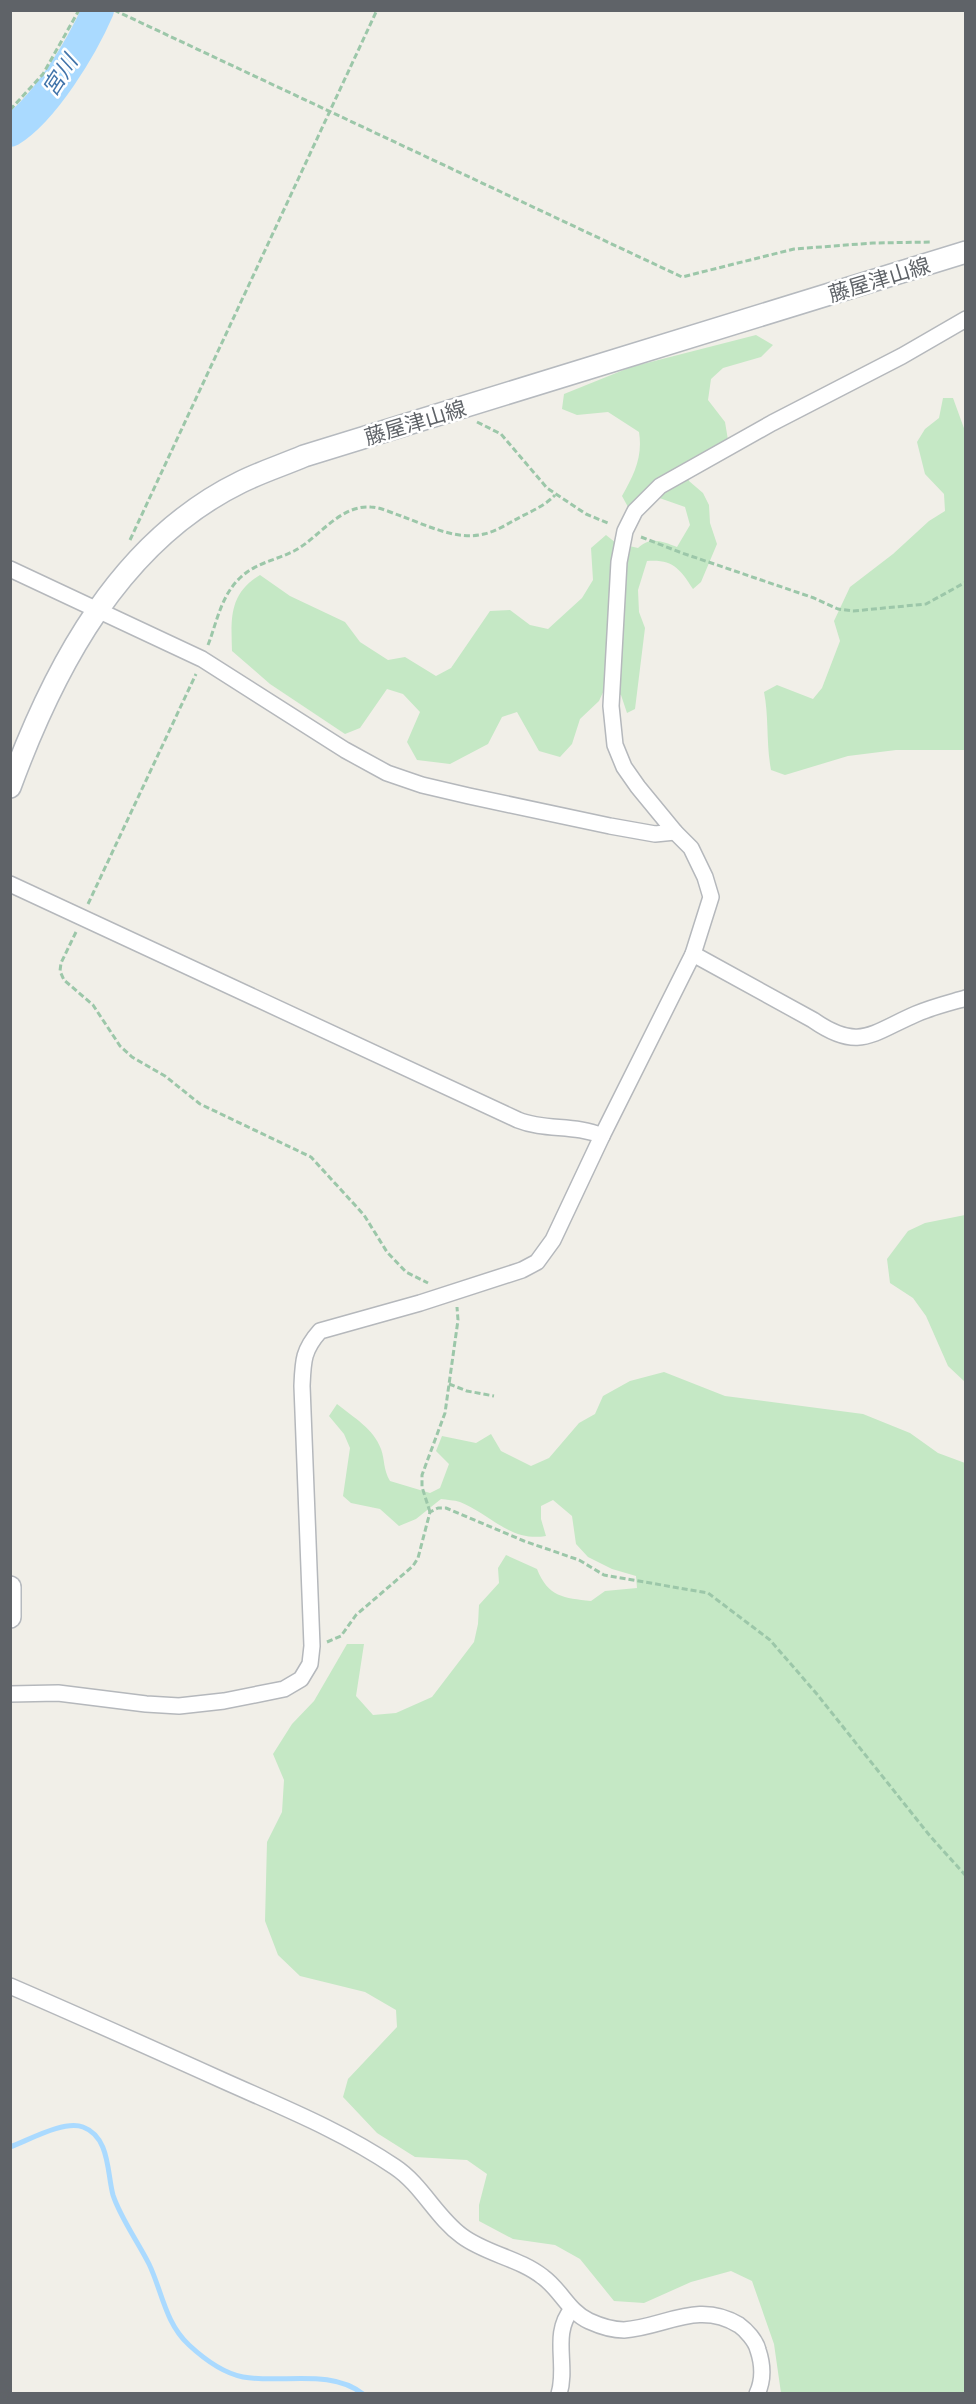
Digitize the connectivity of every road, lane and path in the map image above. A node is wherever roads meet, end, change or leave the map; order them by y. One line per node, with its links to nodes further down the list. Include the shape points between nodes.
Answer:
1 (79, 10): 4 (path, via 44,74)
2 (377, 10): 5 (path)
3 (115, 11): 5 (path)
4 (10, 110)
5 (330, 112): 6 (path, via 682,277 794,249); 13 (path, via 153,486 120,564)
6 (937, 242)
7 (966, 252): 9 (main road, 藤屋津山線)
8 (966, 320): 11 (street, via 660,486 635,511)
9 (464, 407): 10 (path, via 474,420 501,434); 13 (main road, 藤屋津山線, via 304,456 240,483 167,532)
10 (555, 495): 11 (path); 16 (path, via 502,527 472,537 371,507 350,510 292,552 241,576 224,597)
11 (626, 531): 14 (path, via 838,609 926,604); 18 (street, via 617,586 611,706 615,745 624,767)
12 (10, 569): 15 (street)
13 (122, 575): 15 (main road, 藤屋津山線)
14 (966, 582)
15 (98, 609): 16 (street); 17 (main road, 藤屋津山線, via 42,709)
16 (202, 660): 18 (street, via 387,773 469,796 610,826 655,834); 20 (path)
17 (10, 788)
18 (675, 832): 21 (street, via 697,857 711,897)
19 (10, 884): 20 (street)
20 (82, 918): 23 (street, via 529,1124 579,1128); 24 (path, via 60,971 64,980 93,1005 120,1046 200,1104 311,1157 364,1215 387,1252 406,1272)
21 (693, 954): 22 (street, via 846,1037 879,1032 917,1013); 23 (street)
22 (966, 998)
23 (602, 1136): 24 (street, via 554,1240 537,1262)
24 (450, 1293): 25 (path, via 458,1320); 30 (street, via 320,1331 303,1357)
25 (449, 1384): 26 (path); 27 (path, via 445,1413 422,1475)
26 (494, 1396)
27 (430, 1512): 30 (path, via 413,1566 356,1615 341,1636); 32 (path, via 446,1508 579,1560 604,1575 708,1593 770,1640)
28 (10, 1587): 29 (main road)
29 (10, 1617)
30 (312, 1646): 31 (street, via 310,1664 301,1679 284,1689 224,1701 179,1706 58,1693)
31 (10, 1694)
32 (966, 1876)
33 (10, 1986): 34 (street, via 323,2125 358,2145 404,2174 461,2235 546,2278)
34 (572, 2310): 35 (street, via 562,2325); 36 (street, via 601,2327 624,2330 707,2313 731,2320 758,2346 763,2369)
35 (559, 2394)
36 (757, 2394)

